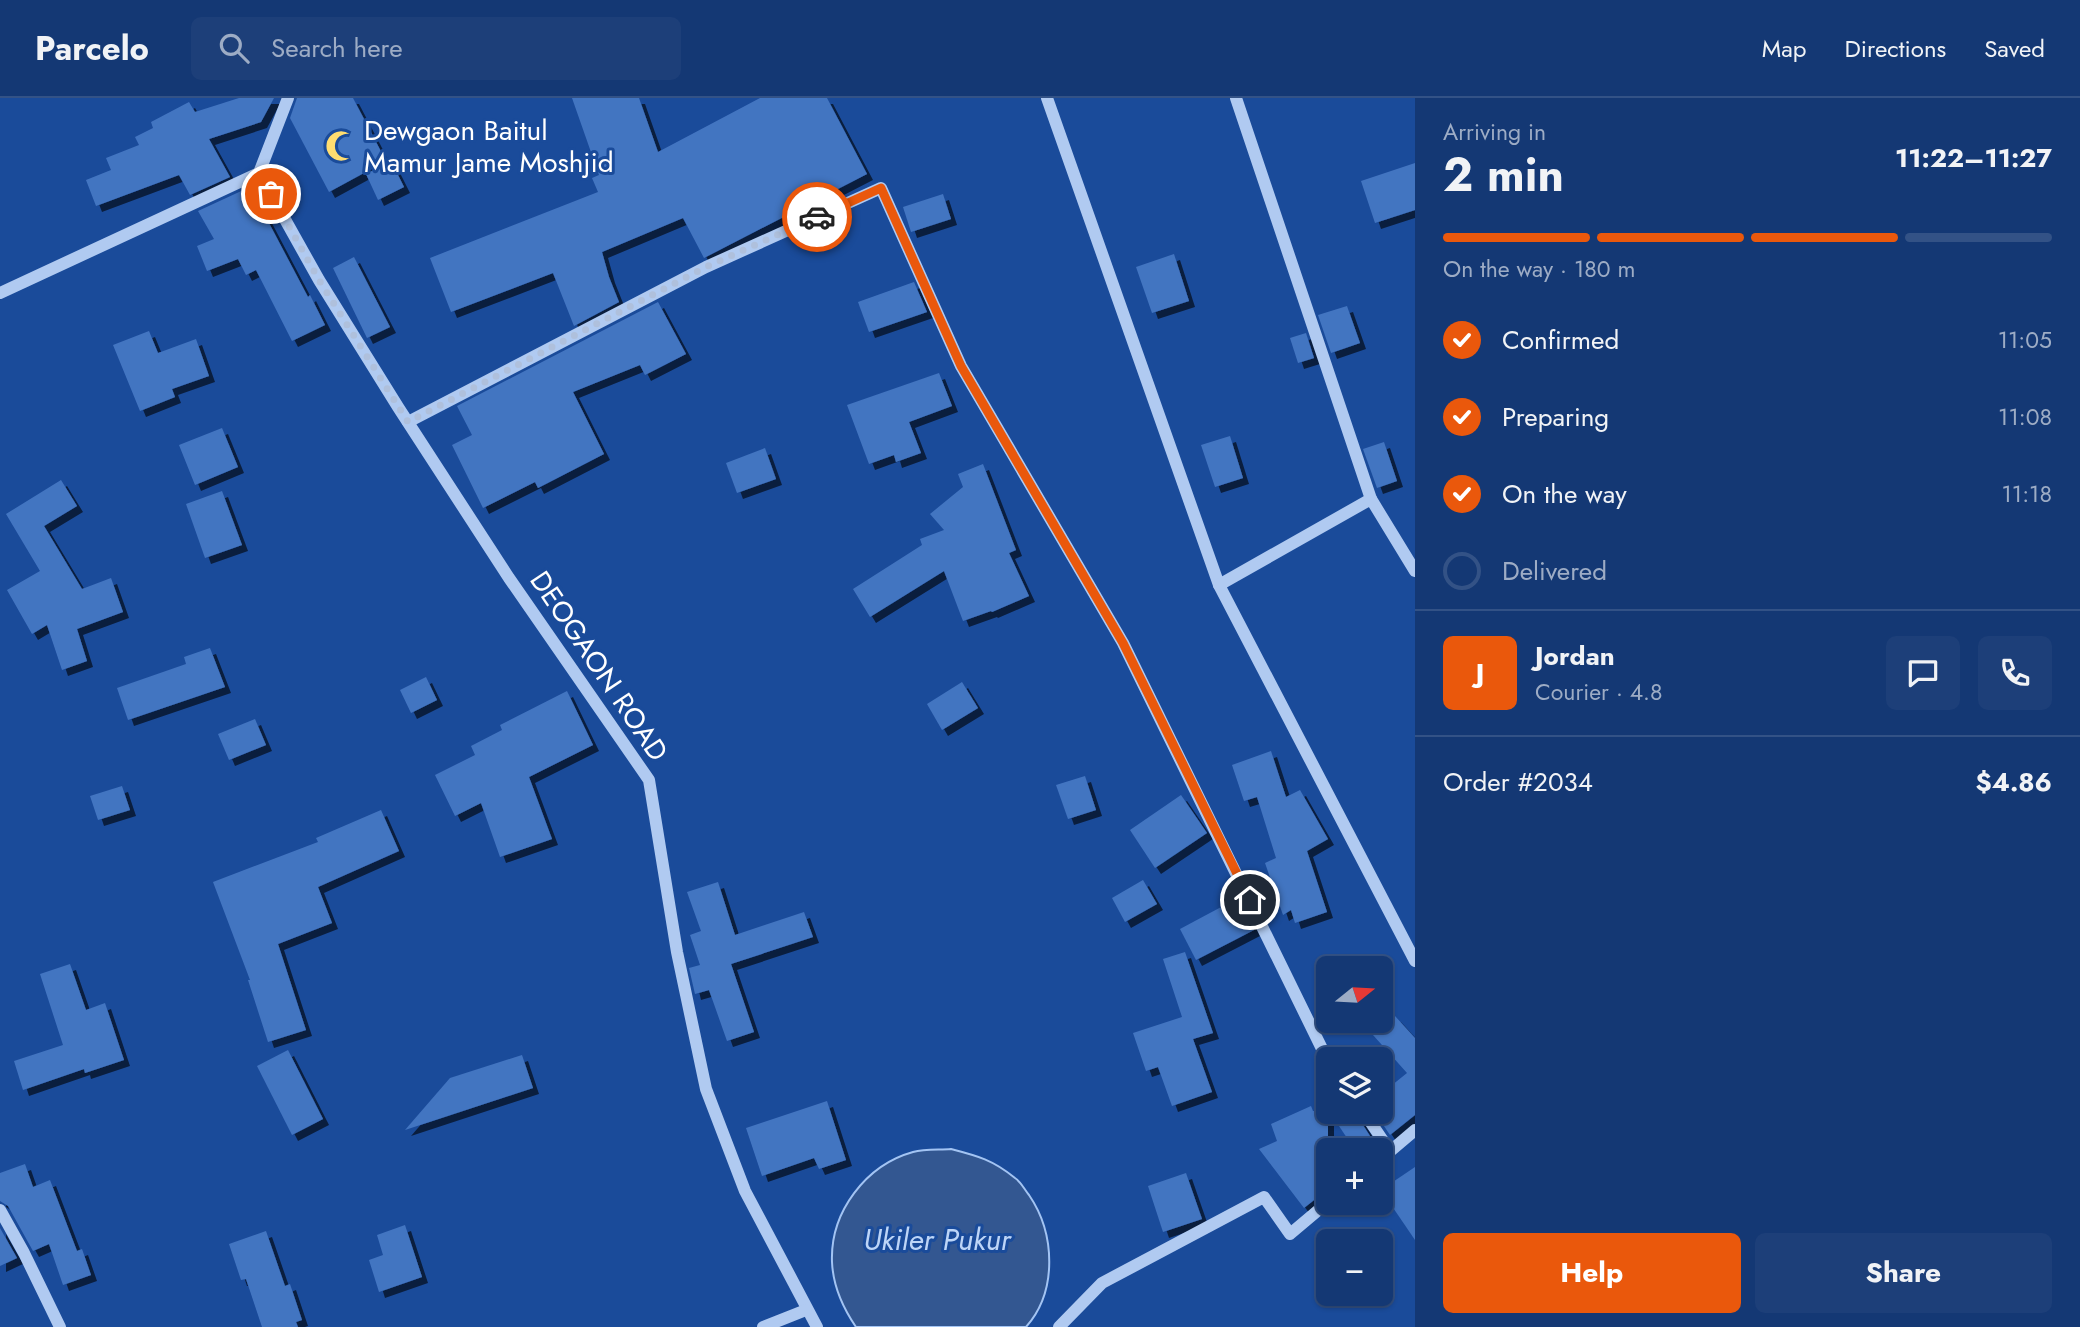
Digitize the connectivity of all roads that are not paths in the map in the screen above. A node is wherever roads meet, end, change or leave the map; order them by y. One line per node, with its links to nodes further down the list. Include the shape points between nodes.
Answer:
1 (288, 98): 4 (street)
2 (1047, 98): 9 (street)
3 (1236, 98): 7 (street)
4 (258, 173): 5 (street); 6 (street, DEOGAON ROAD)
5 (0, 293)
6 (408, 422): 11 (street, via 706,267 881,188 961,366 1123,643); 16 (street, DEOGAON ROAD, via 649,780 677,952 706,1089 745,1191)
7 (1371, 499): 8 (street); 9 (street)
8 (1415, 571)
9 (1219, 585): 10 (street)
10 (1415, 961)
11 (1321, 1047)
12 (1415, 1130): 13 (street)
13 (1393, 1148)
14 (0, 1210): 17 (street)
15 (1316, 1212): 20 (street, via 1290,1234 1265,1197 1102,1283)
16 (806, 1310): 18 (street); 19 (street, DEOGAON ROAD)
17 (60, 1327)
18 (763, 1327)
19 (817, 1327)
20 (1059, 1327)

